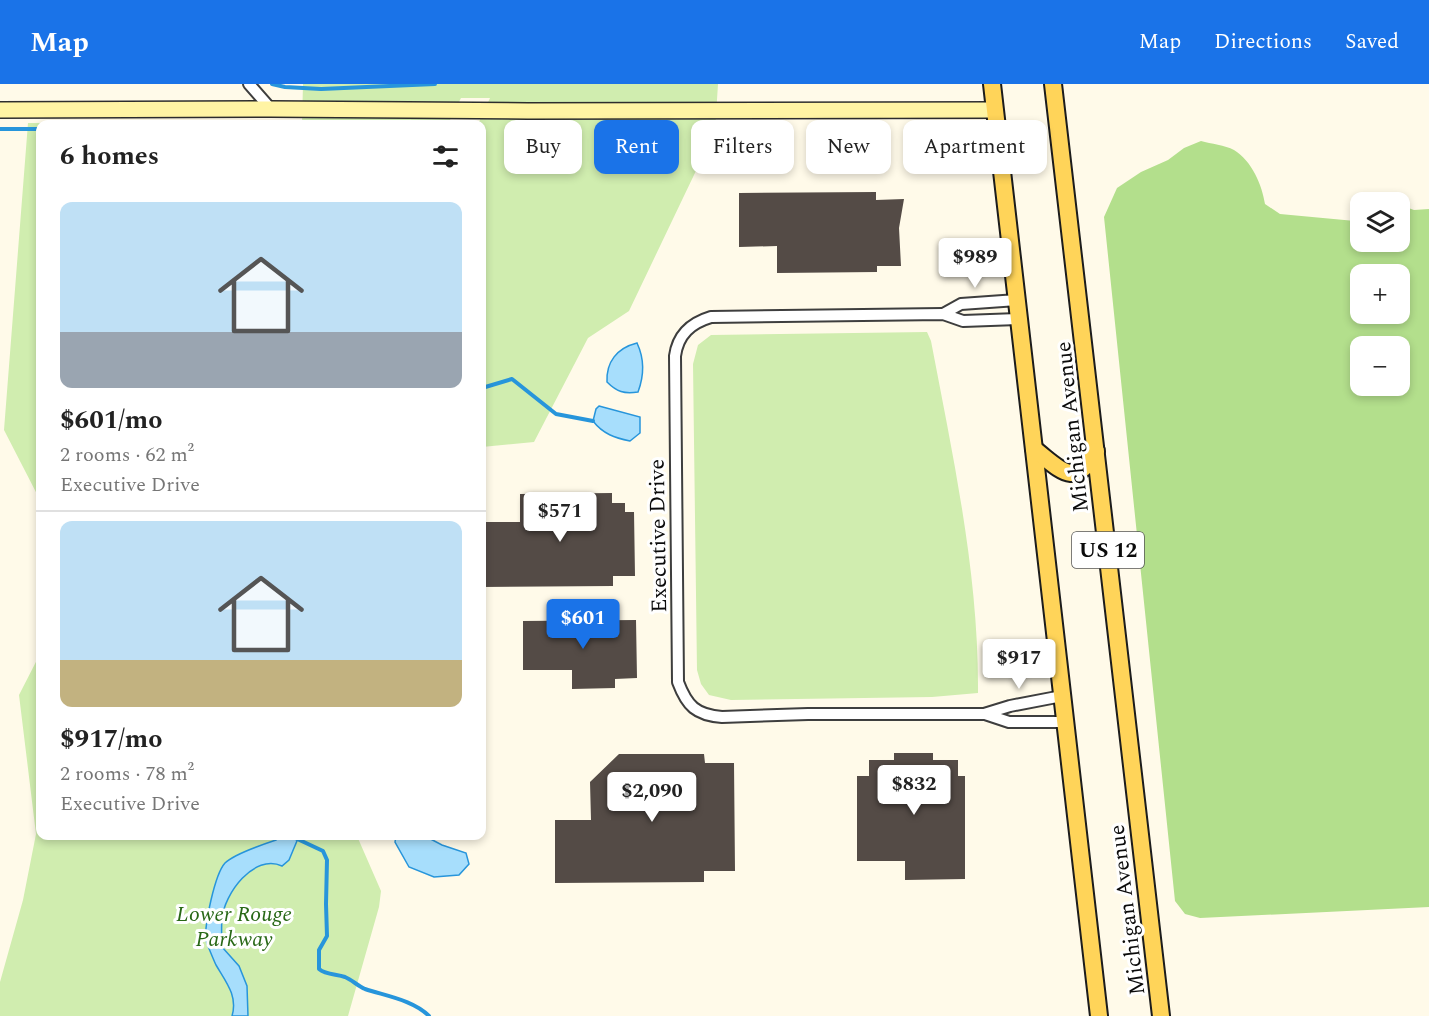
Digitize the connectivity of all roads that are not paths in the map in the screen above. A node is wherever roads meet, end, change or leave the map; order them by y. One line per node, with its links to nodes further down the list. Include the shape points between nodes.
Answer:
1 (249, 84): 4 (street)
2 (992, 84): 6 (main road, Michigan Avenue / US 12)
3 (1053, 84): 11 (main road, Michigan Avenue / US 12)
4 (271, 109): 5 (street); 6 (street)
5 (0, 110)
6 (995, 110): 7 (main road, Michigan Avenue / US 12)
7 (1017, 300): 8 (street, Executive Drive, via 961,304); 9 (main road, Michigan Avenue / US 12)
8 (944, 314): 9 (street, Executive Drive, via 963,321); 13 (street, Executive Drive, via 711,317 686,330 675,356 678,682 691,706 710,716)
9 (1018, 319): 10 (main road, Michigan Avenue / US 12)
10 (1034, 449): 11 (main road, via 1056,468 1070,474 1086,468); 12 (main road, Michigan Avenue / US 12)
11 (1096, 451): 16 (main road, Michigan Avenue / US 12)
12 (1062, 696): 13 (street, Executive Drive); 14 (main road, Michigan Avenue / US 12)
13 (984, 714): 14 (street, Executive Drive, via 1009,722)
14 (1065, 722): 15 (main road, Michigan Avenue / US 12)
15 (1099, 1016)
16 (1161, 1016)

